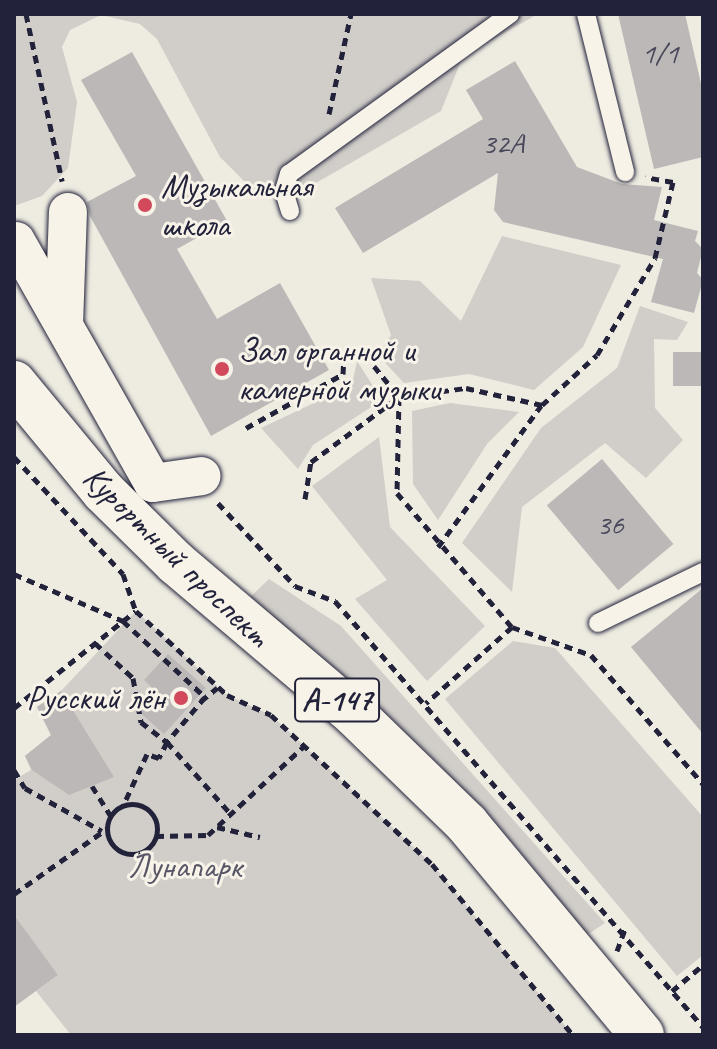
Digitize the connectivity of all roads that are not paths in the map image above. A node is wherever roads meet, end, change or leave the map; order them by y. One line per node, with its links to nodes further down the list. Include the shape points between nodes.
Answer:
1 (510, 14): 4 (lane, via 289,174 284,191)
2 (586, 14): 3 (lane)
3 (625, 172)
4 (290, 211)
5 (68, 212): 7 (street)
6 (16, 241): 7 (street)
7 (64, 325): 9 (street, via 153,483)
8 (14, 383): 12 (main road, Курортный проспект / А-147, via 103,491 176,563 355,715 467,824)
9 (202, 476)
10 (703, 572): 11 (lane)
11 (598, 623)
12 (642, 1035)

